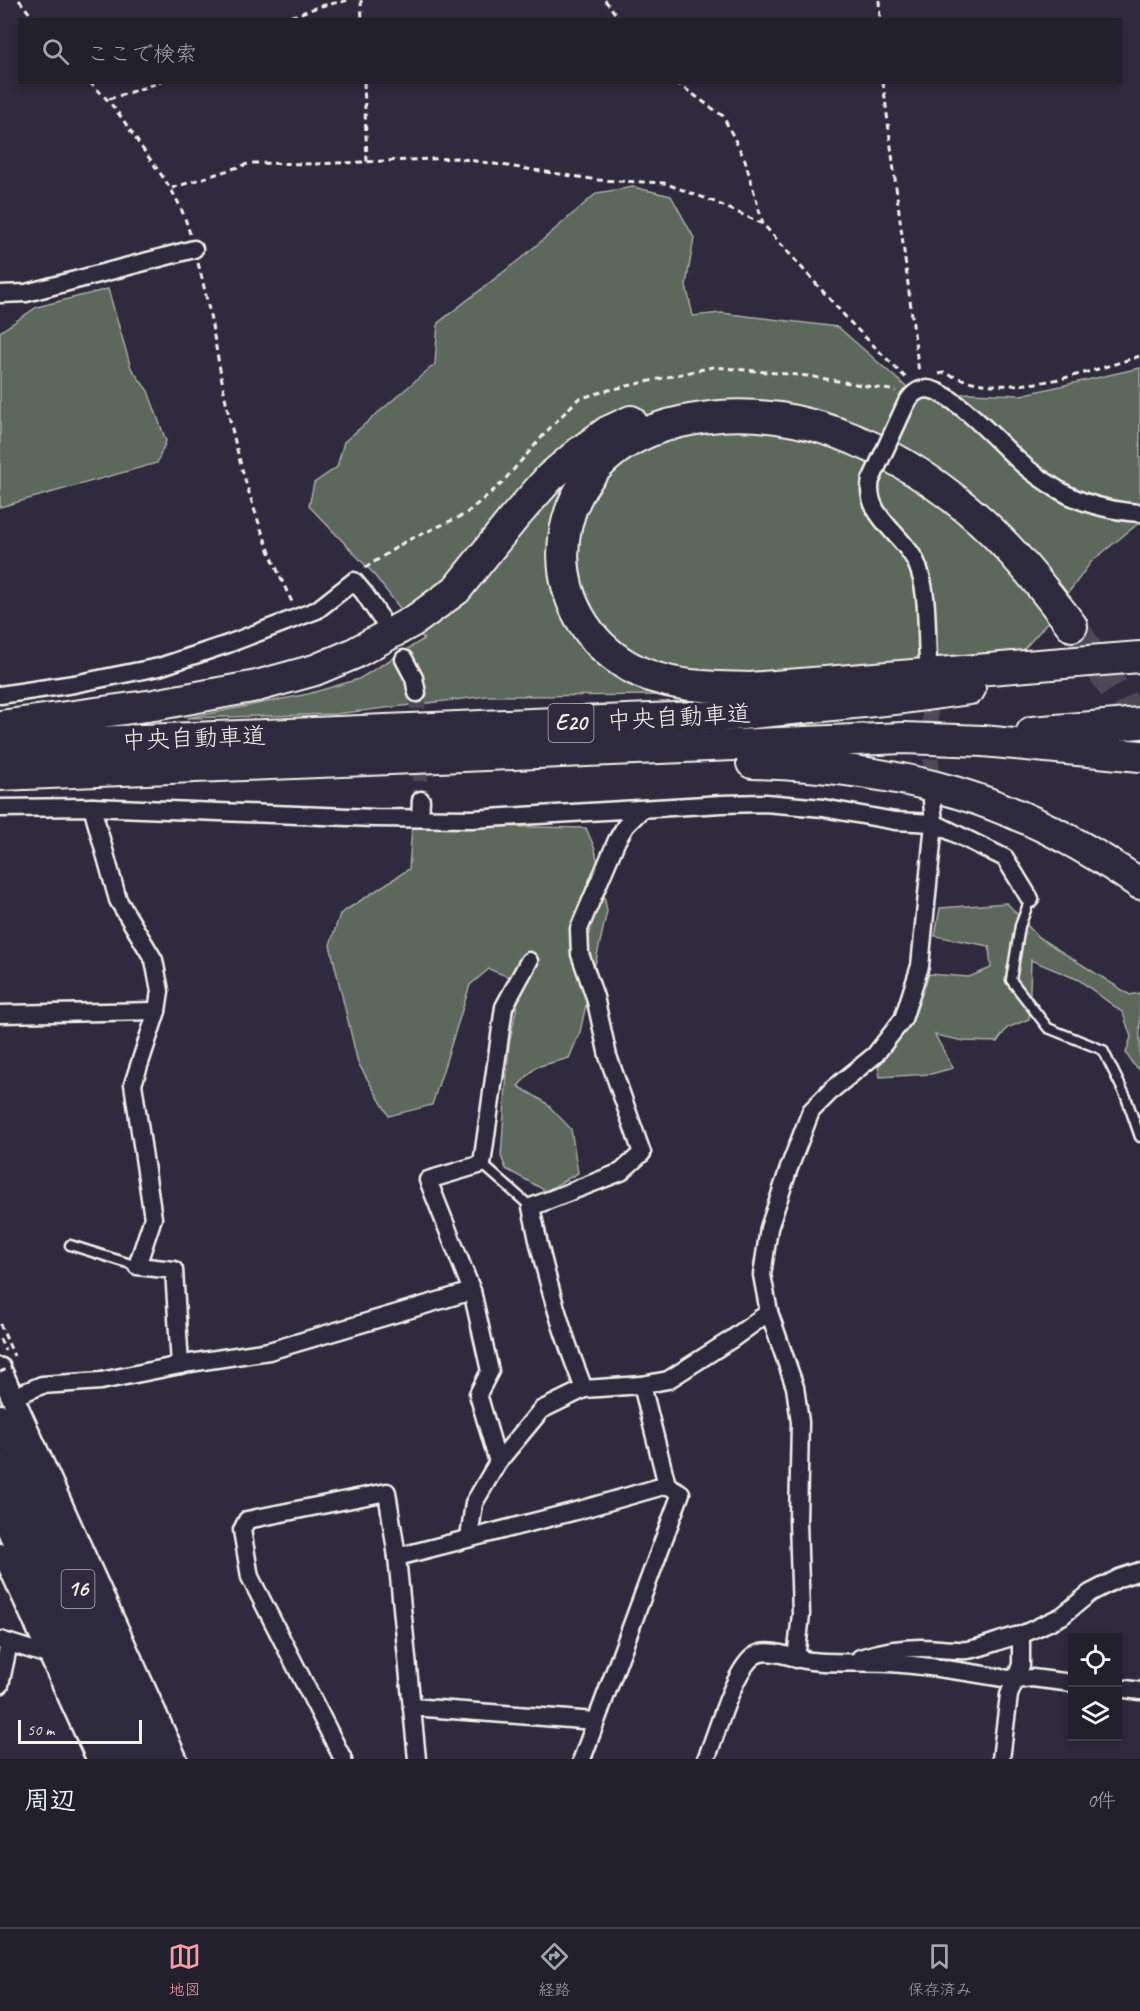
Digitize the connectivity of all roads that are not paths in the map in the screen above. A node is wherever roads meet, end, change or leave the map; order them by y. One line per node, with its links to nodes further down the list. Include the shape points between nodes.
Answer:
1 (194, 249): 2 (street, via 26,293)
2 (0, 294)
3 (1140, 513): 7 (street, bridge, via 1094,505 1067,495 1021,463 952,400 928,389 919,390 906,404 871,480 869,494 880,518 917,565 923,590)
4 (380, 618): 10 (street, via 354,581 317,610 159,667)
5 (1140, 657): 12 (highway, via 750,688 705,687 655,678 630,667 608,652 578,616 564,573 562,551 571,507 604,460 625,444 651,431 709,416 738,414 794,420 871,446 967,509 1081,627 1060,584 1026,545 966,489 911,450 854,423 804,408 716,400 660,410 607,432 550,477 456,590 415,620 353,654 315,670 257,686)
6 (404, 659): 9 (street)
7 (928, 659)
8 (1140, 665): 14 (highway, 中央自動車道 / E20, via 904,698 722,716)
9 (417, 693)
10 (0, 695)
11 (1140, 723): 13 (highway)
12 (0, 726)
13 (949, 740): 15 (highway, 中央自動車道 / E20); 16 (highway, 中央自動車道 / E20, via 904,738)
14 (0, 746)
15 (1140, 756)
16 (314, 763): 17 (highway, 中央自動車道 / E20); 25 (highway, via 742,763 872,773 941,787 1011,811 1074,842)
17 (0, 775)
18 (422, 800): 23 (street)
19 (932, 801): 24 (street)
20 (92, 807): 21 (street); 23 (street); 28 (street, via 118,900 154,960 160,991)
21 (0, 808)
22 (641, 810): 23 (street); 24 (street, via 765,803); 32 (street, via 617,840 579,929 580,954 596,997 608,1056 642,1153 621,1172)
23 (420, 819)
24 (934, 823): 26 (street, via 1005,858); 36 (street, via 920,966 903,1019 875,1055 811,1111 769,1228 762,1275)
25 (1140, 884)
26 (1030, 899): 30 (lane, via 1020,926 1011,980 1048,1028 1103,1050)
27 (529, 961): 31 (street, via 504,1007)
28 (157, 1011): 29 (street); 34 (street, via 133,1084 153,1218)
29 (0, 1014)
30 (1140, 1137)
31 (482, 1164): 32 (lane); 35 (street, via 428,1180)
32 (531, 1207): 40 (street, via 541,1255)
33 (70, 1245): 34 (lane)
34 (137, 1266): 37 (street, via 174,1269)
35 (472, 1291): 37 (street, via 269,1351); 42 (street, via 490,1371 478,1394)
36 (769, 1312): 39 (street, via 668,1380); 53 (street, via 795,1387 801,1422 801,1614)
37 (180, 1365): 41 (street, via 101,1381 42,1385)
38 (8, 1369): 41 (street)
39 (642, 1385): 40 (street); 44 (street)
40 (584, 1389): 42 (street, via 541,1410)
41 (6, 1408): 65 (highway, 16); 66 (street)
42 (498, 1462): 46 (street, via 474,1503)
43 (0, 1472): 64 (highway, 16)
44 (667, 1485): 46 (street); 61 (street, via 681,1493)
45 (0, 1512): 63 (street)
46 (469, 1538): 48 (street)
47 (0, 1552): 52 (street)
48 (397, 1557): 60 (street); 67 (street, via 387,1492 247,1520 242,1530 250,1577)
49 (1140, 1571): 50 (street, via 1090,1593 1062,1616)
50 (1020, 1635): 54 (street, via 978,1648 897,1649); 55 (street, via 1021,1665)
51 (4, 1642): 52 (street); 57 (street)
52 (48, 1656): 62 (street)
53 (795, 1659): 54 (street); 70 (street, via 769,1651 751,1658 735,1683)
54 (839, 1664): 55 (street, via 901,1664)
55 (1015, 1680): 56 (street); 71 (street, via 1009,1695)
56 (1068, 1682)
57 (0, 1685)
58 (1122, 1689): 59 (street)
59 (1140, 1691)
60 (412, 1707): 61 (street); 68 (street)
61 (595, 1721): 69 (street)
62 (95, 1759)
63 (112, 1759)
64 (132, 1759)
65 (156, 1759)
66 (176, 1759)
67 (343, 1759)
68 (417, 1759)
69 (582, 1759)
70 (706, 1759)
71 (1001, 1759)

